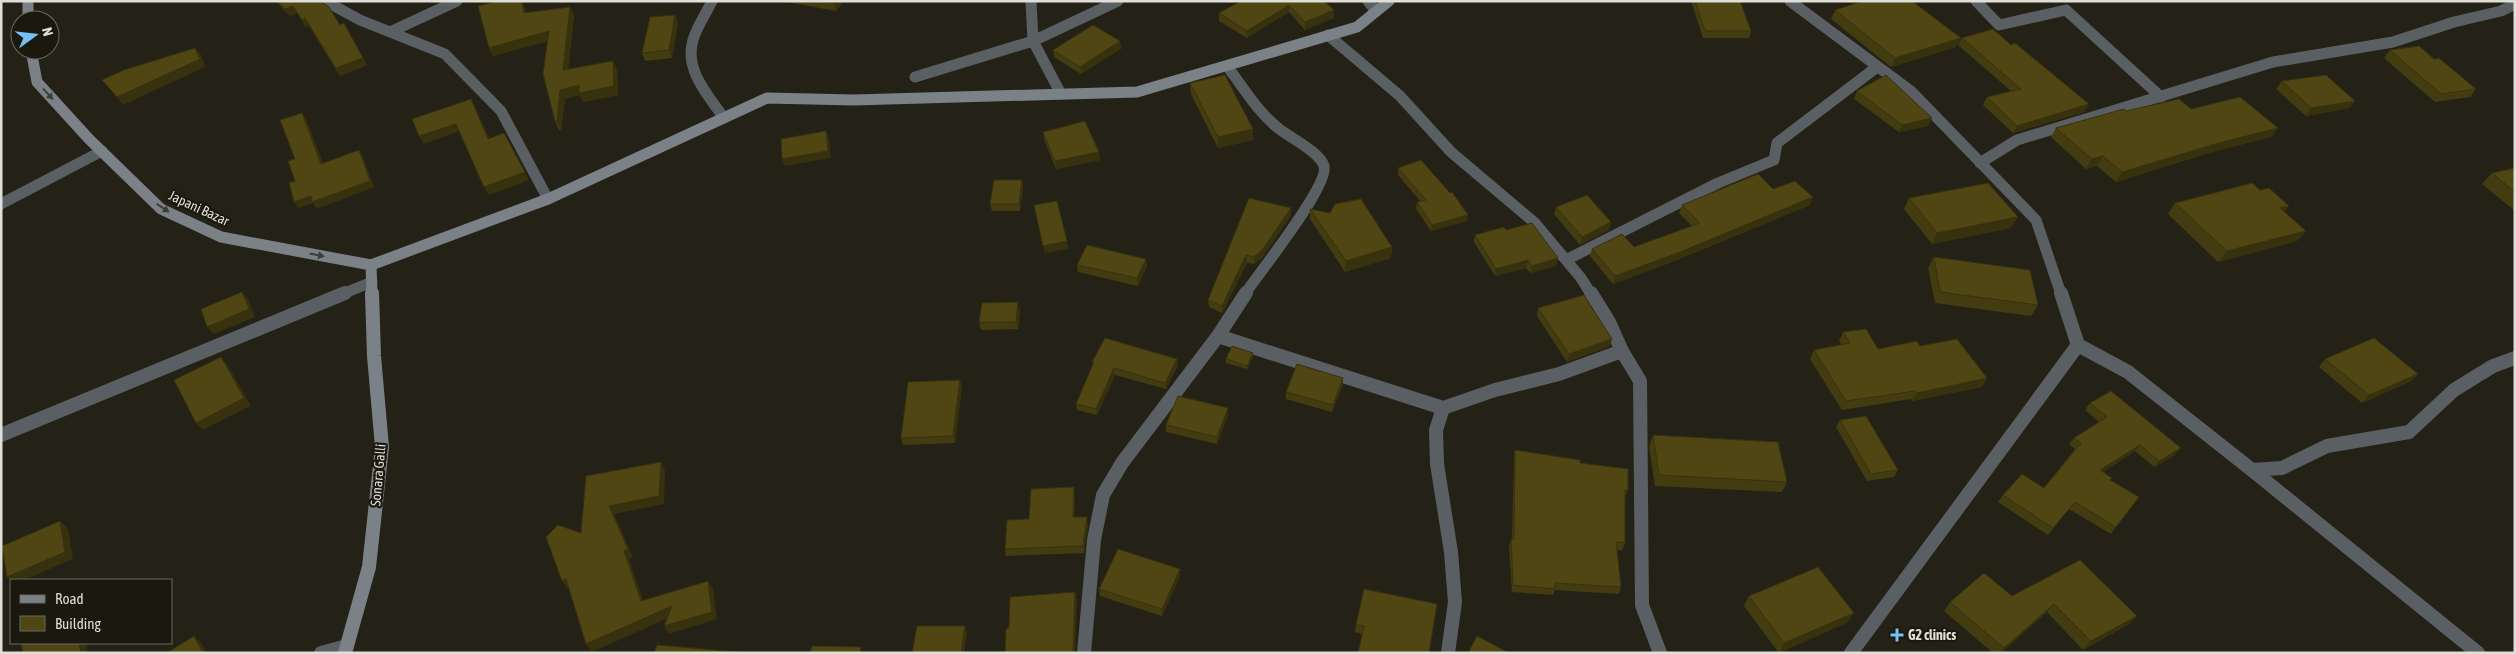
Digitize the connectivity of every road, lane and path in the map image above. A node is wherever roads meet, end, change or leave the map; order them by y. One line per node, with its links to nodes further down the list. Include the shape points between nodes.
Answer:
1 (325, 1): 12 (street)
2 (457, 1): 12 (street)
3 (712, 1): 21 (street, via 693,40 690,57 695,76)
4 (1031, 1): 14 (street)
5 (1118, 1): 14 (street)
6 (1368, 1): 11 (street)
7 (1389, 1): 11 (street)
8 (1790, 1): 17 (street)
9 (1976, 1): 20 (street, via 1999,25 2066,10)
10 (2515, 4): 20 (street, via 2502,11 2454,22 2393,42 2273,62)
11 (1376, 11): 13 (street, via 1357,27)
12 (390, 32): 24 (street, via 445,54 501,111)
13 (1328, 35): 16 (street); 26 (street, via 1400,96 1450,152 1535,223)
14 (1033, 41): 18 (street); 19 (street)
15 (33, 60): 22 (street, Japani Bazar, one-way to 22, via 37,82)
16 (1227, 66): 19 (street, via 1137,92); 29 (street, via 1261,112 1320,158 1325,167 1324,178 1297,222)
17 (1877, 66): 23 (street, via 1912,92); 26 (street, via 1777,143 1774,160 1718,183)
18 (915, 77)
19 (1061, 94): 21 (street, via 854,100 767,98)
20 (2161, 97): 23 (street, via 2016,140)
21 (724, 118): 24 (street)
22 (102, 151): 25 (street); 27 (street, Japani Bazar, one-way to 27, via 161,209 222,237)
23 (1980, 163): 30 (street, via 2036,220)
24 (548, 199): 27 (street)
25 (1, 204)
26 (1566, 260): 31 (street, via 1609,322)
27 (371, 264): 28 (street, Sonara Galli)
28 (372, 282): 34 (street); 36 (street, Sonara Galli, via 382,447 369,567)
29 (1218, 336): 33 (street); 38 (street, via 1122,463 1103,495 1094,540)
30 (2078, 345): 35 (street, via 2128,372); 41 (street)
31 (1622, 351): 33 (street, via 1559,374 1495,390); 40 (street, via 1640,381 1642,605)
32 (2515, 358): 35 (street, via 2493,366 2454,390 2409,432 2327,446 2282,468)
33 (1443, 408): 39 (street, via 1436,430 1437,464 1451,552 1455,602)
34 (1, 435)
35 (2252, 470): 42 (street)
36 (346, 650): 37 (street)
37 (321, 653)
38 (1084, 653)
39 (1448, 653)
40 (1660, 653)
41 (1851, 653)
42 (2478, 653)

